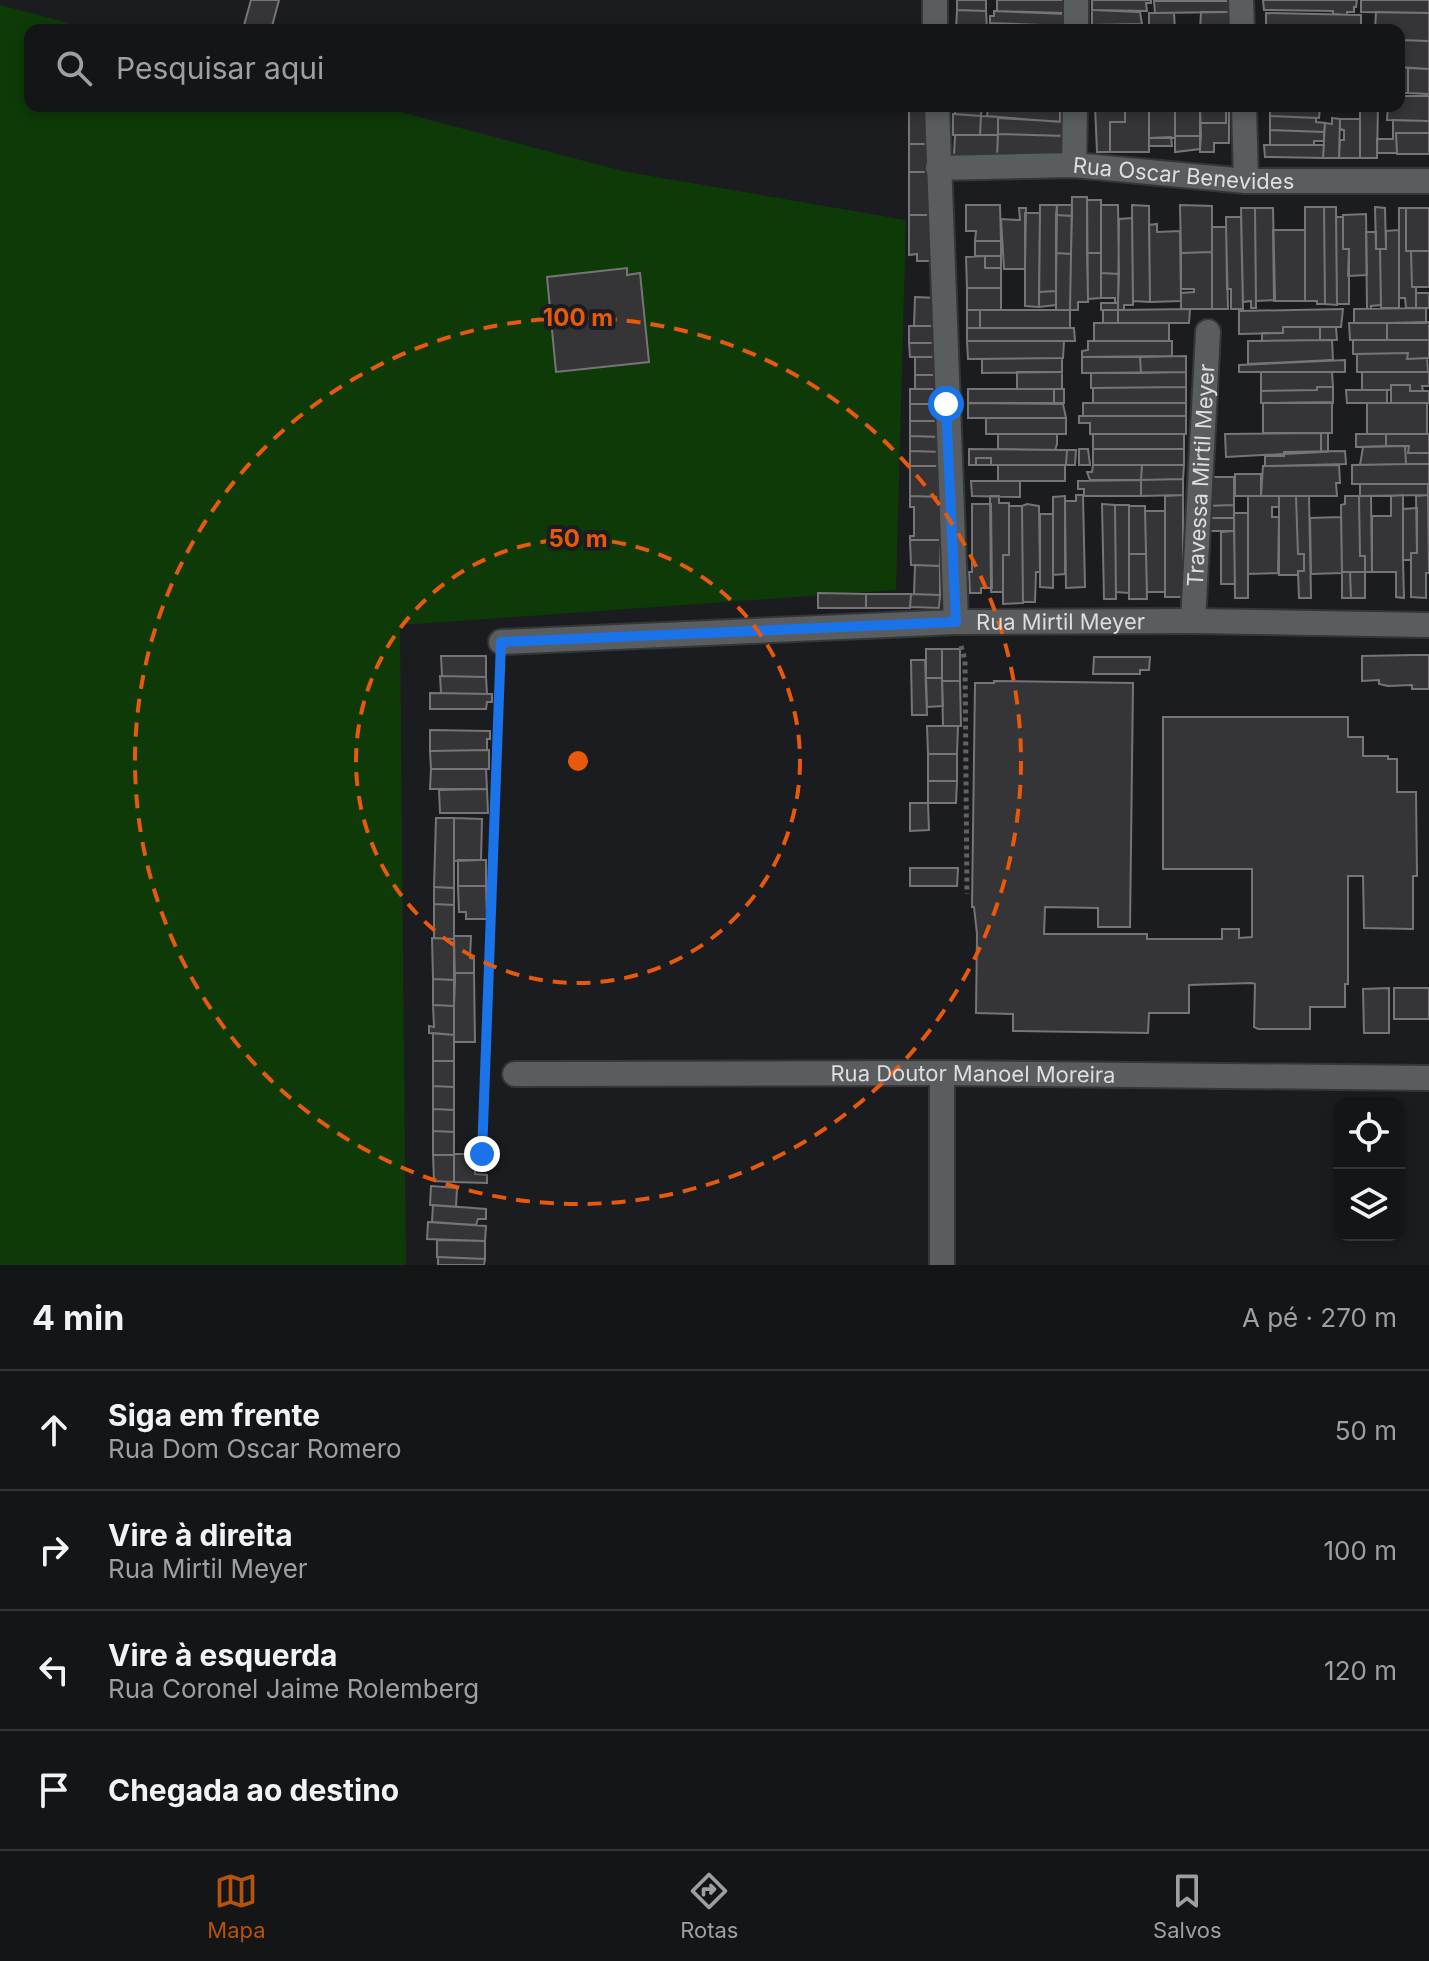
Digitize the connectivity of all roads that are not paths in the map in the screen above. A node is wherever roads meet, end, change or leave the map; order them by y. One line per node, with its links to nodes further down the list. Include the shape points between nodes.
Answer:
1 (935, 0): 4 (street)
2 (1076, 0): 5 (street)
3 (1241, 0): 6 (street)
4 (935, 24)
5 (1076, 24)
6 (1242, 24)
7 (937, 112): 11 (street)
8 (1075, 112): 10 (street)
9 (1244, 112): 12 (street)
10 (1074, 165): 11 (street, Rua Oscar Benevides); 12 (street, Rua Oscar Benevides)
11 (938, 168): 16 (street)
12 (1246, 181): 13 (street, Rua Oscar Benevides)
13 (1429, 181)
14 (1208, 332): 15 (street, Travessa Mirtil Meyer)
15 (1193, 621): 16 (street, Rua Mirtil Meyer); 17 (street, Rua Mirtil Meyer)
16 (956, 622): 18 (street, Rua Mirtil Meyer)
17 (1429, 625)
18 (501, 642)
19 (942, 1073): 20 (street, Rua Doutor Manoel Moreira); 21 (street, Rua Doutor Manoel Moreira); 22 (street)
20 (515, 1074)
21 (1429, 1078)
22 (942, 1265)

